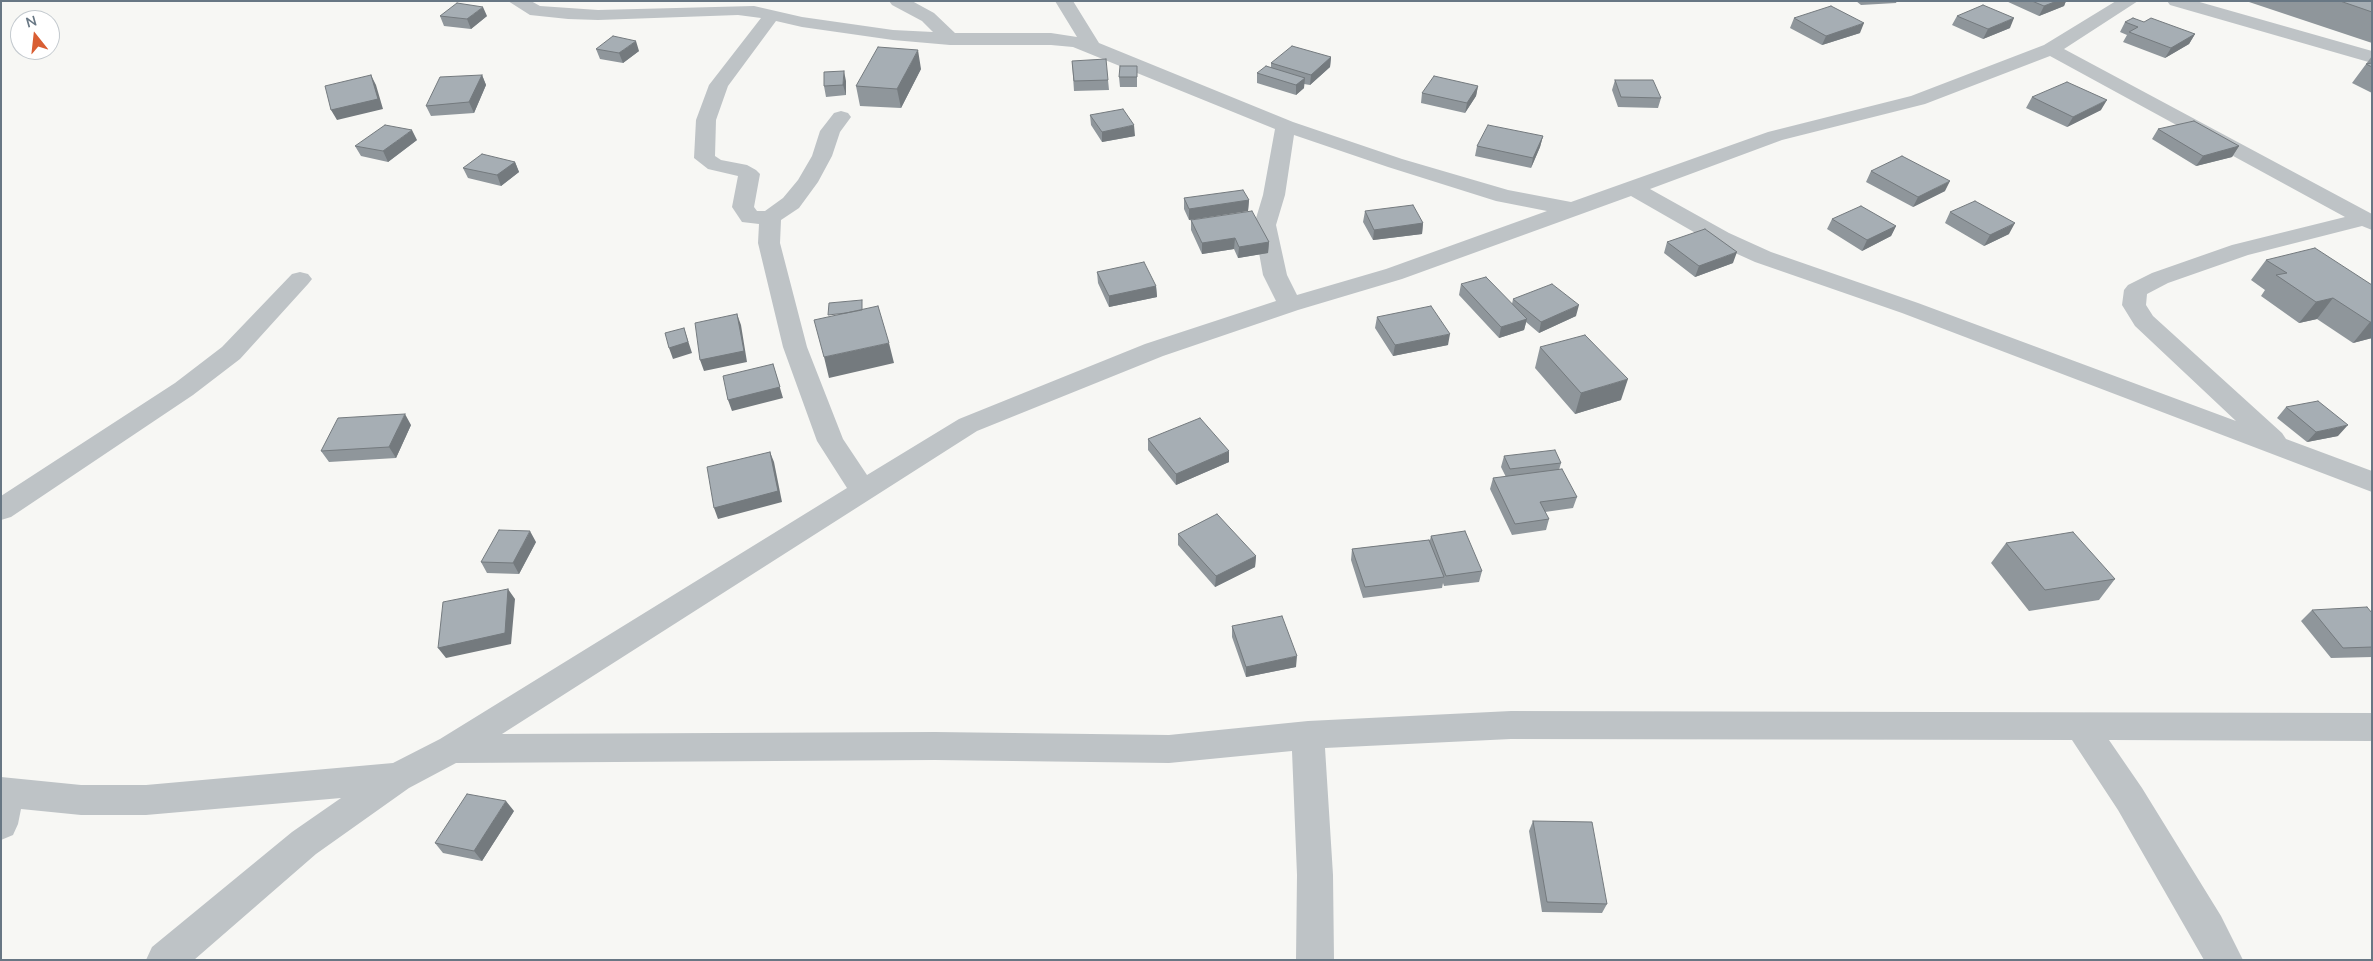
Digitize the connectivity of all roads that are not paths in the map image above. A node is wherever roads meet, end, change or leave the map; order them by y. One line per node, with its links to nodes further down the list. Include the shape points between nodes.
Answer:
1 (547, 1): 6 (street)
2 (898, 1): 9 (street, via 928,17)
3 (1064, 1): 10 (street)
4 (2129, 1): 11 (street)
5 (2176, 1): 12 (street)
6 (521, 4): 7 (street, via 536,11 598,15)
7 (684, 7): 8 (street, via 738,10)
8 (772, 16): 9 (street, via 892,35); 17 (street, via 718,85 706,120 704,158 715,165 740,169 749,174 743,207 750,217)
9 (950, 39): 10 (street, via 1051,39)
10 (1092, 47): 14 (street)
11 (2051, 49): 15 (street, via 1918,100 1776,136); 18 (street)
12 (2372, 57)
13 (841, 118): 17 (street, via 830,131 822,156 807,182 791,203)
14 (1286, 126): 16 (street, via 1504,196); 20 (street, via 1274,196 1265,225 1275,274)
15 (1631, 187): 16 (street); 21 (street, via 1721,238 1763,257 1910,308)
16 (1574, 210): 20 (street, via 1394,274)
17 (770, 218): 23 (street, via 769,243 795,347 830,441)
18 (2368, 221): 21 (street, via 2240,250 2160,278 2136,290 2134,305 2144,322)
19 (300, 279): 24 (street, via 231,353 184,389)
20 (1290, 305): 23 (street, via 1154,350 968,425)
21 (2283, 450): 22 (street)
22 (2372, 482)
23 (863, 491): 28 (street)
24 (1, 510)
25 (2081, 727): 26 (street); 27 (street, via 1511,725); 33 (street, via 2130,799)
26 (2372, 727)
27 (1308, 735): 28 (street, via 1169,749 935,746); 32 (street, via 1315,875)
28 (452, 749): 29 (street)
29 (397, 778): 30 (street, via 146,800); 31 (street, via 304,843)
30 (3, 803)
31 (165, 960)
32 (1315, 960)
33 (2224, 960)

